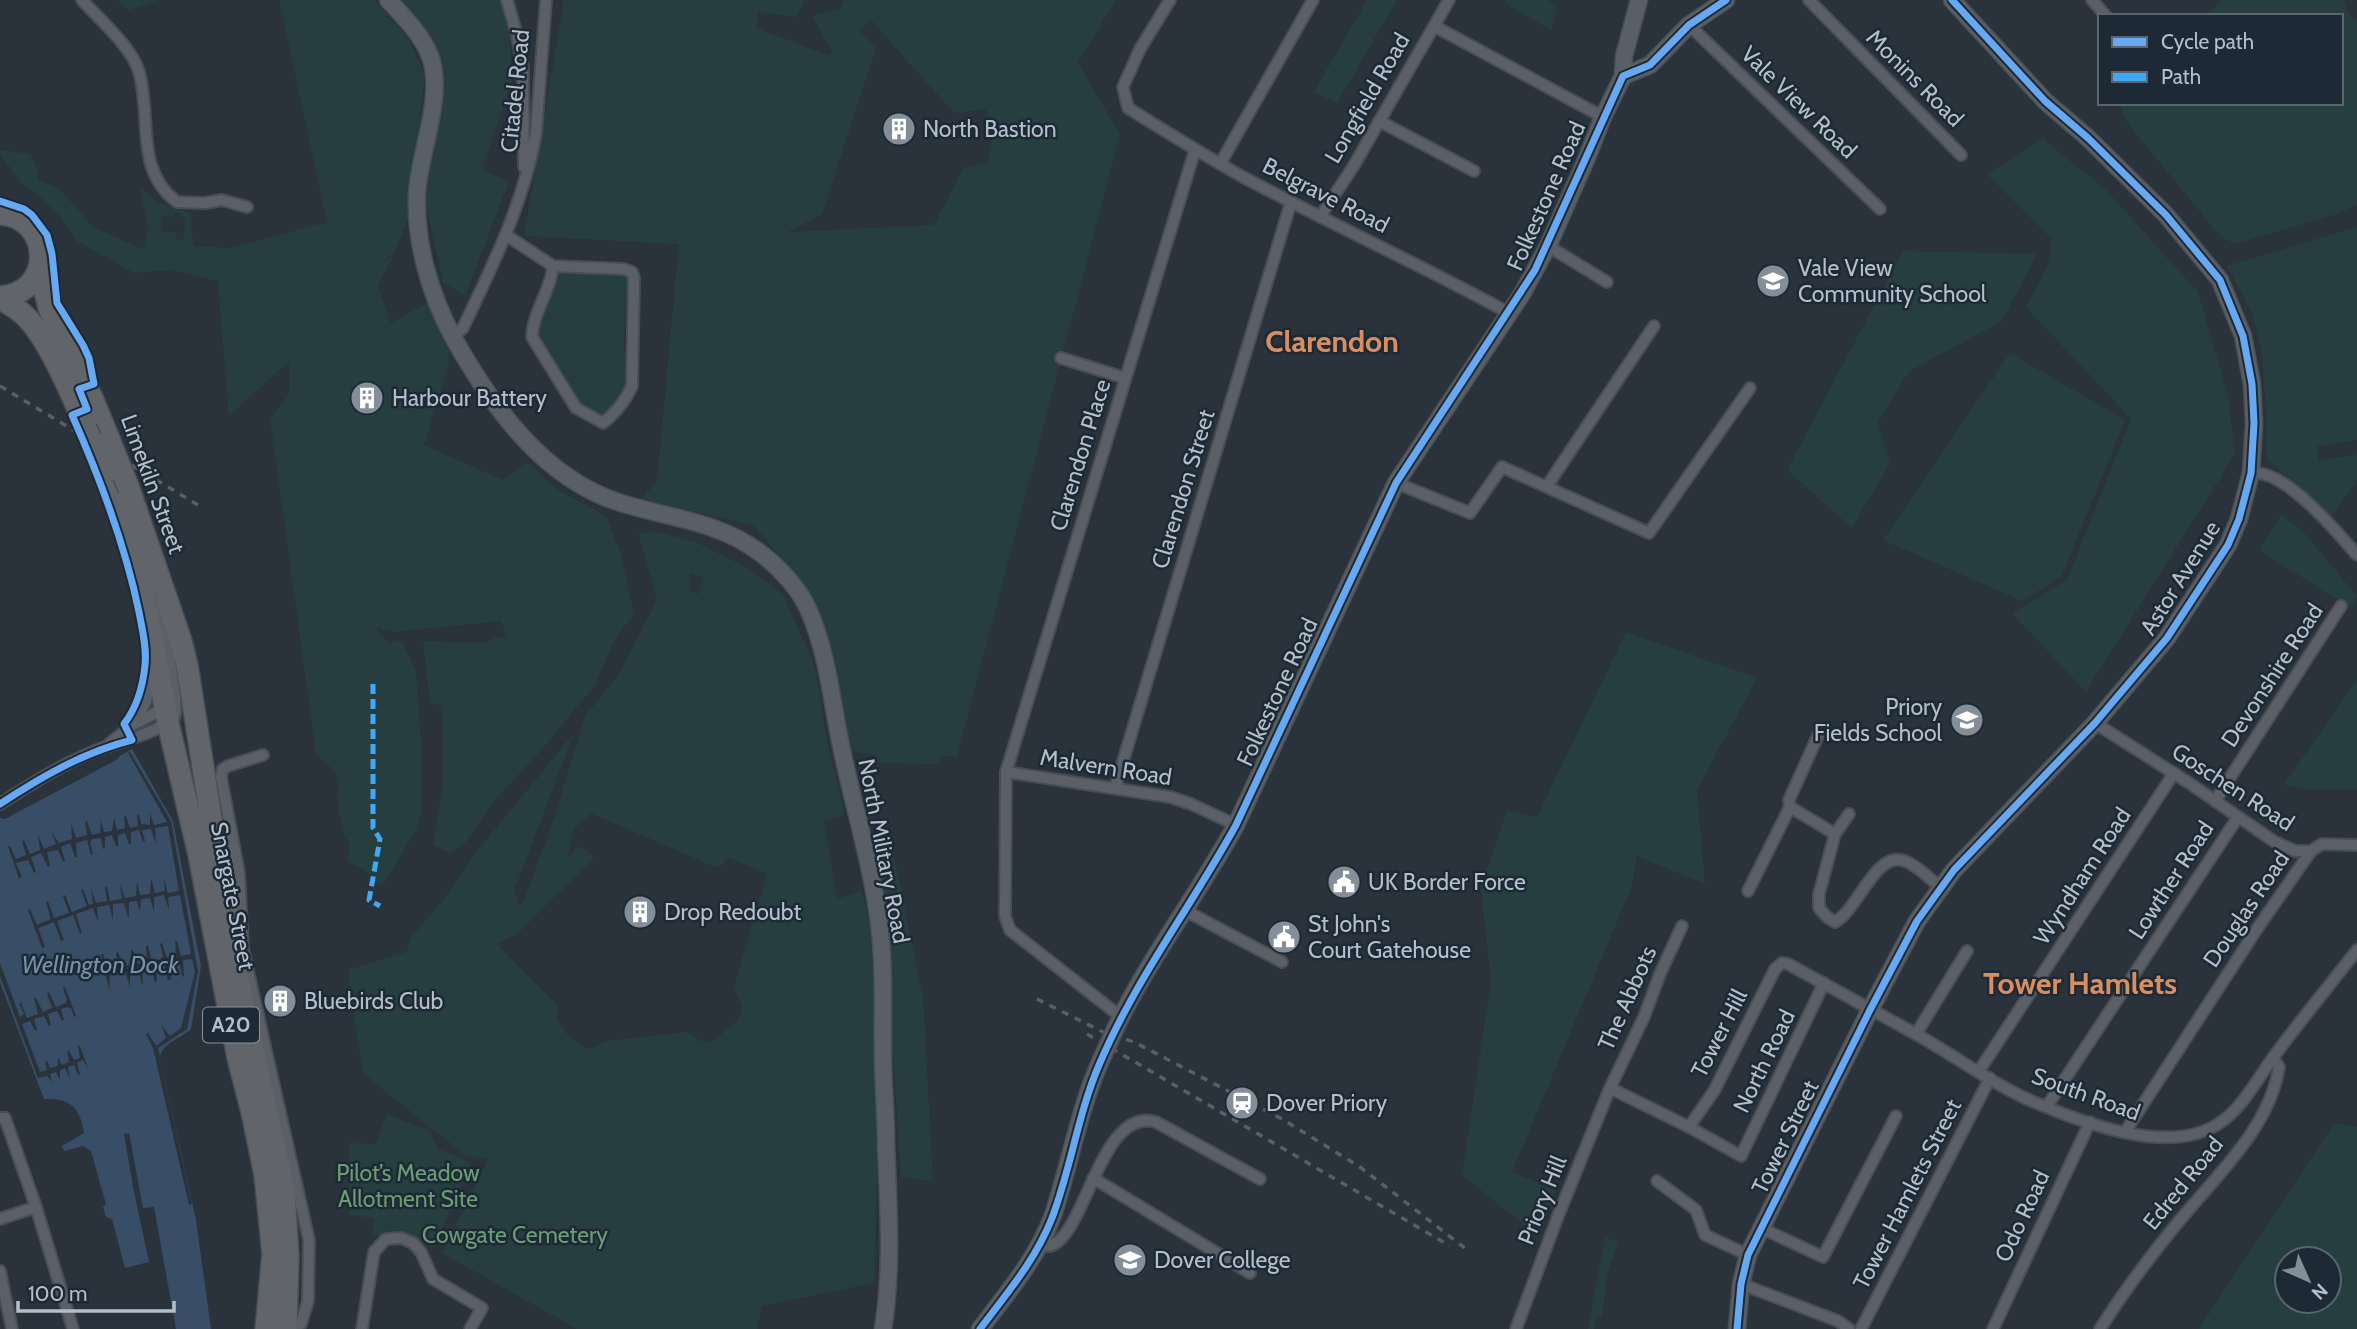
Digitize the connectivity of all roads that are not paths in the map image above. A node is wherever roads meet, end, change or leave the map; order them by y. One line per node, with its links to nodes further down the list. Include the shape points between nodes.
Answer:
1 (82, 0): 25 (street, via 130,54 139,72 150,162 157,182 177,202 222,200)
2 (388, 0): 37 (street, North Military Road, via 430,56 435,88 417,195 420,232 432,288)
3 (506, 0): 23 (street, via 523,69)
4 (546, 0): 23 (street, Citadel Road, via 536,133)
5 (1170, 0): 19 (street, Belgrave Road, via 1123,87 1128,108)
6 (1313, 0): 21 (street)
7 (1449, 0): 15 (street, Longfield Road)
8 (1639, 0): 16 (street, Folkestone Road)
9 (1726, 0): 14 (street)
10 (1809, 0): 20 (street, Monins Road)
11 (1952, 0): 41 (street, Astor Avenue, via 2045,101 2166,215 2220,280 2242,336 2252,384 2255,423)
12 (2092, 0): 13 (street)
13 (2104, 14)
14 (1689, 25): 16 (street, via 1650,65); 26 (street, Vale View Road)
15 (1434, 26): 17 (street); 18 (street, Longfield Road)
16 (1623, 76): 17 (street, Folkestone Road)
17 (1603, 117): 30 (street, Folkestone Road)
18 (1380, 121): 22 (street); 28 (street, Longfield Road)
19 (1195, 149): 21 (street, Belgrave Road); 39 (street, Clarendon Place)
20 (1961, 155)
21 (1220, 163): 24 (street, Belgrave Road)
22 (1474, 172)
23 (524, 176): 29 (street, Citadel Road)
24 (1291, 202): 28 (street, Belgrave Road); 57 (street, Clarendon Street)
25 (247, 207)
26 (1880, 209)
27 (0, 214): 32 (highway, Limekiln Street, via 20,219 33,231 40,247)
28 (1320, 217): 35 (street, Belgrave Road)
29 (506, 235): 31 (street); 37 (street, Citadel Road, via 463,328)
30 (1548, 246): 33 (street); 35 (street, Folkestone Road)
31 (552, 266): 31 (street, via 624,269 634,278 632,386 626,400 603,423 576,408 532,337 532,323 551,280)
32 (39, 269): 34 (highway, via 26,288); 45 (highway, Limekiln Street / A20, bridge, via 50,311 93,400)
33 (1607, 282)
34 (0, 298): 47 (highway, Limekiln Street / A20, bridge, via 34,326 86,428 134,554)
35 (1509, 313): 42 (street, Folkestone Road)
36 (1654, 326): 43 (street)
37 (453, 337): 109 (street, North Military Road, via 496,405 539,454 574,483 621,503 733,534 762,554 808,608 827,667 879,923 888,1187)
38 (1061, 358): 39 (street)
39 (1125, 378): 55 (street, Clarendon Place)
40 (1750, 388): 43 (street, via 1649,533)
41 (2250, 472): 44 (street, via 2267,474 2291,490); 49 (street, Astor Avenue, via 2239,519 2217,564 2166,638)
42 (1396, 483): 43 (street, via 1470,513 1502,467); 65 (street, Folkestone Road)
43 (1547, 486)
44 (2357, 555)
45 (157, 570): 48 (street); 51 (highway, Limekiln Street / A20, via 181,641)
46 (2342, 606): 59 (street, Devonshire Road)
47 (154, 644): 48 (highway, Limekiln Street / A20); 50 (street, via 150,691)
48 (170, 712): 50 (street); 51 (street, via 188,713); 53 (street, via 132,740); 106 (highway, Snargate Street / A20, via 265,1175)
49 (2095, 723): 56 (street, Goschen Road); 69 (street, Astor Avenue)
50 (134, 724): 53 (street)
51 (196, 724): 58 (highway, Snargate Street / A20)
52 (1821, 729): 61 (street, via 1789,800)
53 (105, 747): 60 (street)
54 (263, 755): 62 (street, Snargate Street, via 223,769)
55 (1006, 772): 57 (street, Malvern Road); 80 (street, Clarendon Place, via 1005,916 1010,930)
56 (2174, 773): 59 (street, Goschen Road); 83 (street, Wyndham Road)
57 (1115, 788): 65 (street, Malvern Road, via 1170,796)
58 (206, 798): 62 (street, Snargate Street); 74 (highway, Snargate Street / A20)
59 (2215, 801): 64 (street, Goschen Road)
60 (0, 804)
61 (1790, 807): 66 (street); 70 (street)
62 (227, 808): 74 (street, Snargate Street, via 239,873)
63 (1849, 814): 66 (street)
64 (2238, 817): 68 (street, Goschen Road, via 2275,842 2295,851); 85 (street, Lowther Road)
65 (1236, 825): 71 (street, Folkestone Road)
66 (1835, 834): 69 (street, via 1819,894 1819,908 1827,918 1835,922 1844,917 1876,871 1890,860 1913,865)
67 (2357, 845): 68 (street, Goschen Road, via 2322,844)
68 (2311, 850): 90 (street, Douglas Road)
69 (1940, 887): 79 (street, Astor Avenue)
70 (1748, 891)
71 (1184, 910): 76 (street); 80 (street, Folkestone Road)
72 (1682, 926): 84 (street, The Abbots)
73 (2357, 950): 82 (street, South Road)
74 (237, 951): 106 (highway, Snargate Street / A20, via 284,1191 288,1256)
75 (1967, 951): 81 (street)
76 (1282, 962)
77 (1788, 964): 78 (street, South Road); 89 (street, Tower Hill, via 1775,969 1714,1091)
78 (1824, 983): 79 (street, South Road); 89 (street, North Road, via 1741,1156)
79 (1870, 1010): 81 (street, South Road); 98 (street, Tower Street)
80 (1120, 1020): 96 (street, Folkestone Road, bridge, via 1091,1087)
81 (1916, 1034): 83 (street, South Road)
82 (2273, 1058): 90 (street, South Road, via 2241,1104 2205,1132 2174,1137); 116 (street, Edred Road, via 2279,1067 2277,1080 2249,1136 2157,1248)
83 (1985, 1074): 85 (street, South Road); 114 (street, Tower Hamlets Street)
84 (1610, 1088): 89 (street); 111 (street, Priory Hill)
85 (2047, 1106): 88 (street, South Road)
86 (1896, 1116): 98 (street, via 1823,1257)
87 (0, 1118): 94 (street, via 5,1118)
88 (2090, 1122): 90 (street, South Road); 115 (street, Odo Road)
89 (1689, 1127)
90 (2125, 1132)
91 (1093, 1178): 92 (street, via 1123,1132 1146,1119); 95 (street); 102 (street)
92 (1260, 1179)
93 (1657, 1181): 100 (street, via 1696,1210 1705,1235)
94 (36, 1207): 97 (street); 105 (street)
95 (1077, 1210): 96 (street, via 1065,1218); 99 (street, via 1059,1239)
96 (1052, 1217): 99 (street, Folkestone Road)
97 (0, 1219)
98 (1761, 1228): 100 (street, Tower Street)
99 (1039, 1246): 110 (street, Folkestone Road, via 1011,1291)
100 (1748, 1255): 103 (street, Tower Street)
101 (0, 1270): 104 (street)
102 (1250, 1273)
103 (1741, 1284): 112 (street, Tower Street); 113 (street)
104 (12, 1329)
105 (73, 1329)
106 (280, 1329)
107 (362, 1329): 108 (street, via 374,1252 386,1239 401,1238 421,1252 433,1279 482,1308)
108 (470, 1329)
109 (883, 1329)
110 (979, 1329)
111 (1516, 1329)
112 (1737, 1329)
113 (1849, 1329)
114 (1861, 1329)
115 (1993, 1329)
116 (2100, 1329)

